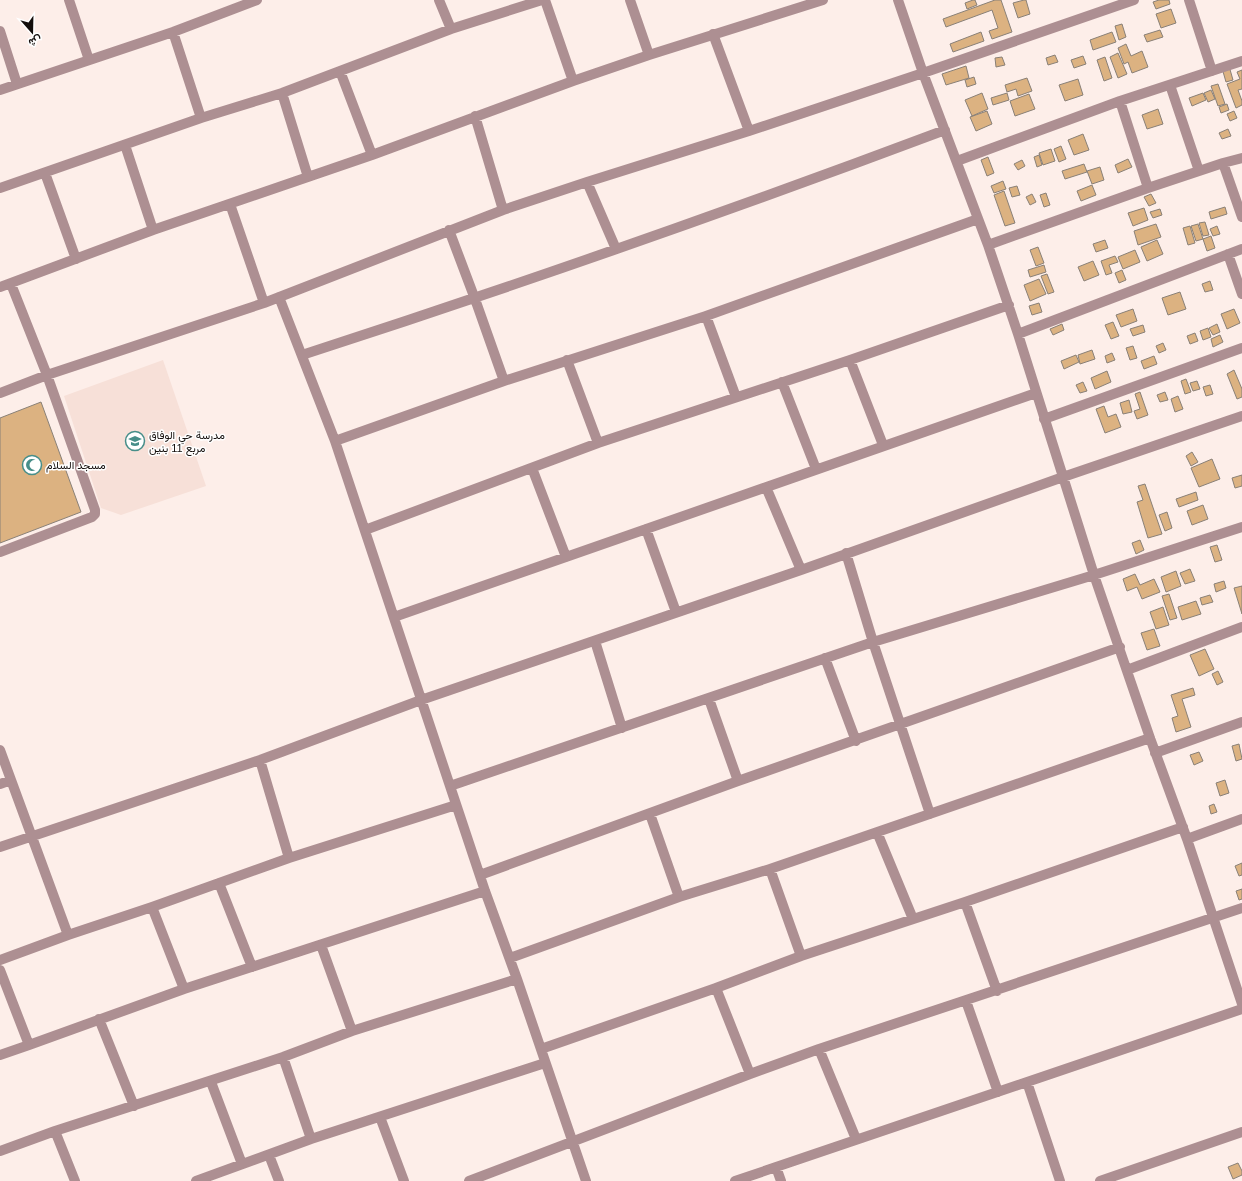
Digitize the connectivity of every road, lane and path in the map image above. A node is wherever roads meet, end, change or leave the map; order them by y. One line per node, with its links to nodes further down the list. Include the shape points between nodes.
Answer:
1 (69, 0): 17 (street)
2 (257, 0): 11 (street)
3 (439, 0): 12 (street)
4 (542, 0): 12 (street)
5 (546, 0): 22 (street)
6 (630, 0): 16 (street)
7 (822, 0): 15 (street)
8 (898, 0): 21 (street)
9 (1134, 0): 21 (street)
10 (1189, 0): 20 (street)
11 (244, 2): 14 (street)
12 (451, 30): 19 (street)
13 (0, 31): 23 (street)
14 (173, 32): 17 (street); 29 (street)
15 (714, 34): 16 (street); 31 (street)
16 (649, 55): 22 (street)
17 (89, 60): 23 (street)
18 (1242, 61): 20 (street)
19 (340, 71): 26 (street); 33 (street)
20 (1212, 71): 24 (street)
21 (923, 73): 30 (street); 31 (street)
22 (573, 81): 28 (street)
23 (17, 84): 25 (street)
24 (1170, 85): 27 (street); 37 (street)
25 (0, 90)
26 (282, 93): 29 (street); 39 (street)
27 (1120, 101): 35 (street); 42 (street)
28 (475, 116): 33 (street); 44 (street)
29 (200, 118): 32 (street)
30 (945, 130): 35 (street); 50 (street, via 780,192)
31 (749, 131): 40 (street)
32 (125, 145): 38 (street); 47 (street)
33 (372, 155): 39 (street)
34 (1242, 158): 36 (street)
35 (957, 161): 46 (street)
36 (1222, 163): 37 (street); 45 (street)
37 (1199, 171): 42 (street)
38 (46, 173): 41 (street); 53 (street)
39 (308, 177): 43 (street)
40 (587, 182): 44 (street); 50 (street)
41 (0, 188)
42 (1148, 188): 49 (street)
43 (230, 204): 47 (street); 59 (street)
44 (503, 210): 48 (street)
45 (1242, 218)
46 (978, 219): 49 (street); 61 (street)
47 (153, 230): 53 (street)
48 (449, 230): 57 (street); 58 (street)
49 (988, 245): 60 (street)
50 (616, 249): 58 (street)
51 (1242, 249): 52 (street)
52 (1228, 254): 56 (street); 62 (street)
53 (76, 259): 54 (street)
54 (11, 284): 55 (street); 67 (street)
55 (0, 288)
56 (1242, 294)
57 (279, 298): 59 (street); 64 (street)
58 (475, 299): 64 (street); 68 (street)
59 (264, 303): 67 (street)
60 (1009, 305): 62 (street); 66 (street)
61 (706, 316): 65 (street); 72 (street)
62 (1018, 334): 71 (street)
63 (1242, 348): 74 (street)
64 (302, 355): 75 (street)
65 (567, 360): 68 (street); 76 (street)
66 (850, 360): 69 (street); 77 (street)
67 (47, 376): 70 (street); 85 (street, via 95,514)
68 (504, 380): 75 (street)
69 (782, 382): 72 (street); 79 (street)
70 (0, 393)
71 (1036, 393): 74 (street); 77 (street)
72 (736, 397): 76 (street)
73 (1242, 416): 80 (street)
74 (1044, 419): 80 (street)
75 (335, 441): 84 (street)
76 (598, 442): 78 (street)
77 (883, 445): 79 (street)
78 (532, 468): 84 (street); 87 (street)
79 (816, 469): 81 (street)
80 (1063, 477): 86 (street); 89 (street)
81 (766, 487): 83 (street); 88 (street)
82 (1242, 528): 89 (street)
83 (646, 529): 87 (street); 90 (street)
84 (365, 530): 91 (street)
85 (0, 552)
86 (846, 553): 88 (street); 94 (street)
87 (566, 557): 91 (street)
88 (801, 570): 90 (street)
89 (1094, 575): 94 (street); 95 (street)
90 (676, 612): 93 (street)
91 (394, 617): 99 (street)
92 (1242, 627): 97 (street)
93 (595, 640): 99 (street); 102 (street)
94 (873, 642): 96 (street); 101 (street)
95 (1120, 647): 97 (street); 101 (street)
96 (825, 658): 98 (street); 104 (street)
97 (1127, 670): 103 (street)
98 (708, 699): 102 (street); 109 (street)
99 (421, 700): 107 (street); 111 (street)
100 (1242, 722): 106 (street)
101 (901, 725): 104 (street); 114 (street)
102 (622, 728): 111 (street)
103 (1150, 738): 106 (street); 114 (street)
104 (856, 741): 109 (street)
105 (0, 750): 108 (street)
106 (1155, 753): 116 (street)
107 (260, 760): 118 (street); 121 (street)
108 (12, 780): 110 (street); 118 (street)
109 (738, 781): 113 (street)
110 (0, 784)
111 (450, 786): 112 (street)
112 (456, 805): 121 (street); 123 (street)
113 (650, 814): 123 (street); 126 (street)
114 (930, 814): 117 (street)
115 (1242, 819): 119 (street)
116 (1183, 827): 119 (street); 127 (street)
117 (877, 832): 122 (street); 131 (street)
118 (33, 836): 120 (street); 132 (street)
119 (1187, 839): 130 (street)
120 (0, 848)
121 (289, 858): 124 (street)
122 (770, 868): 126 (street); 134 (street)
123 (480, 875): 125 (street)
124 (219, 883): 128 (street); 137 (street)
125 (485, 891): 133 (street); 135 (street)
126 (679, 898): 135 (street)
127 (965, 902): 131 (street); 142 (street)
128 (152, 907): 132 (street); 141 (street)
129 (1242, 908): 130 (street)
130 (1213, 917): 142 (street); 144 (street)
131 (913, 918): 134 (street)
132 (68, 935): 136 (street)
133 (320, 945): 137 (street); 147 (street)
134 (801, 956): 140 (street)
135 (510, 958): 139 (street)
136 (0, 960)
137 (252, 967): 141 (street)
138 (0, 970): 148 (street)
139 (517, 979): 147 (street); 149 (street)
140 (716, 988): 149 (street); 154 (street)
141 (184, 989): 146 (street)
142 (997, 991): 143 (street)
143 (966, 1001): 150 (street); 157 (street)
144 (1242, 1004)
145 (1242, 1009): 156 (street)
146 (99, 1019): 148 (street); 158 (street)
147 (352, 1031): 152 (street)
148 (29, 1045): 151 (street)
149 (540, 1049): 153 (street)
150 (820, 1049): 154 (street); 163 (street)
151 (0, 1055)
152 (283, 1057): 155 (street); 162 (street)
153 (545, 1062): 159 (street); 164 (street)
154 (750, 1074): 164 (street)
155 (210, 1082): 158 (street); 167 (street)
156 (1027, 1082): 157 (street); 178 (street)
157 (998, 1092): 163 (street)
158 (134, 1106): 160 (street)
159 (380, 1117): 162 (street); 173 (street)
160 (55, 1131): 165 (street); 170 (street)
161 (1242, 1132): 169 (street)
162 (311, 1139): 166 (street)
163 (856, 1139): 168 (street)
164 (572, 1143): 174 (street); 175 (street)
165 (0, 1151)
166 (268, 1155): 167 (street); 172 (street)
167 (242, 1164): 171 (street)
168 (776, 1167): 176 (street); 177 (street)
169 (1107, 1180)
170 (75, 1181)
171 (196, 1181)
172 (279, 1181)
173 (404, 1181)
174 (469, 1181)
175 (586, 1181)
176 (735, 1181)
177 (781, 1181)
178 (1060, 1181)

